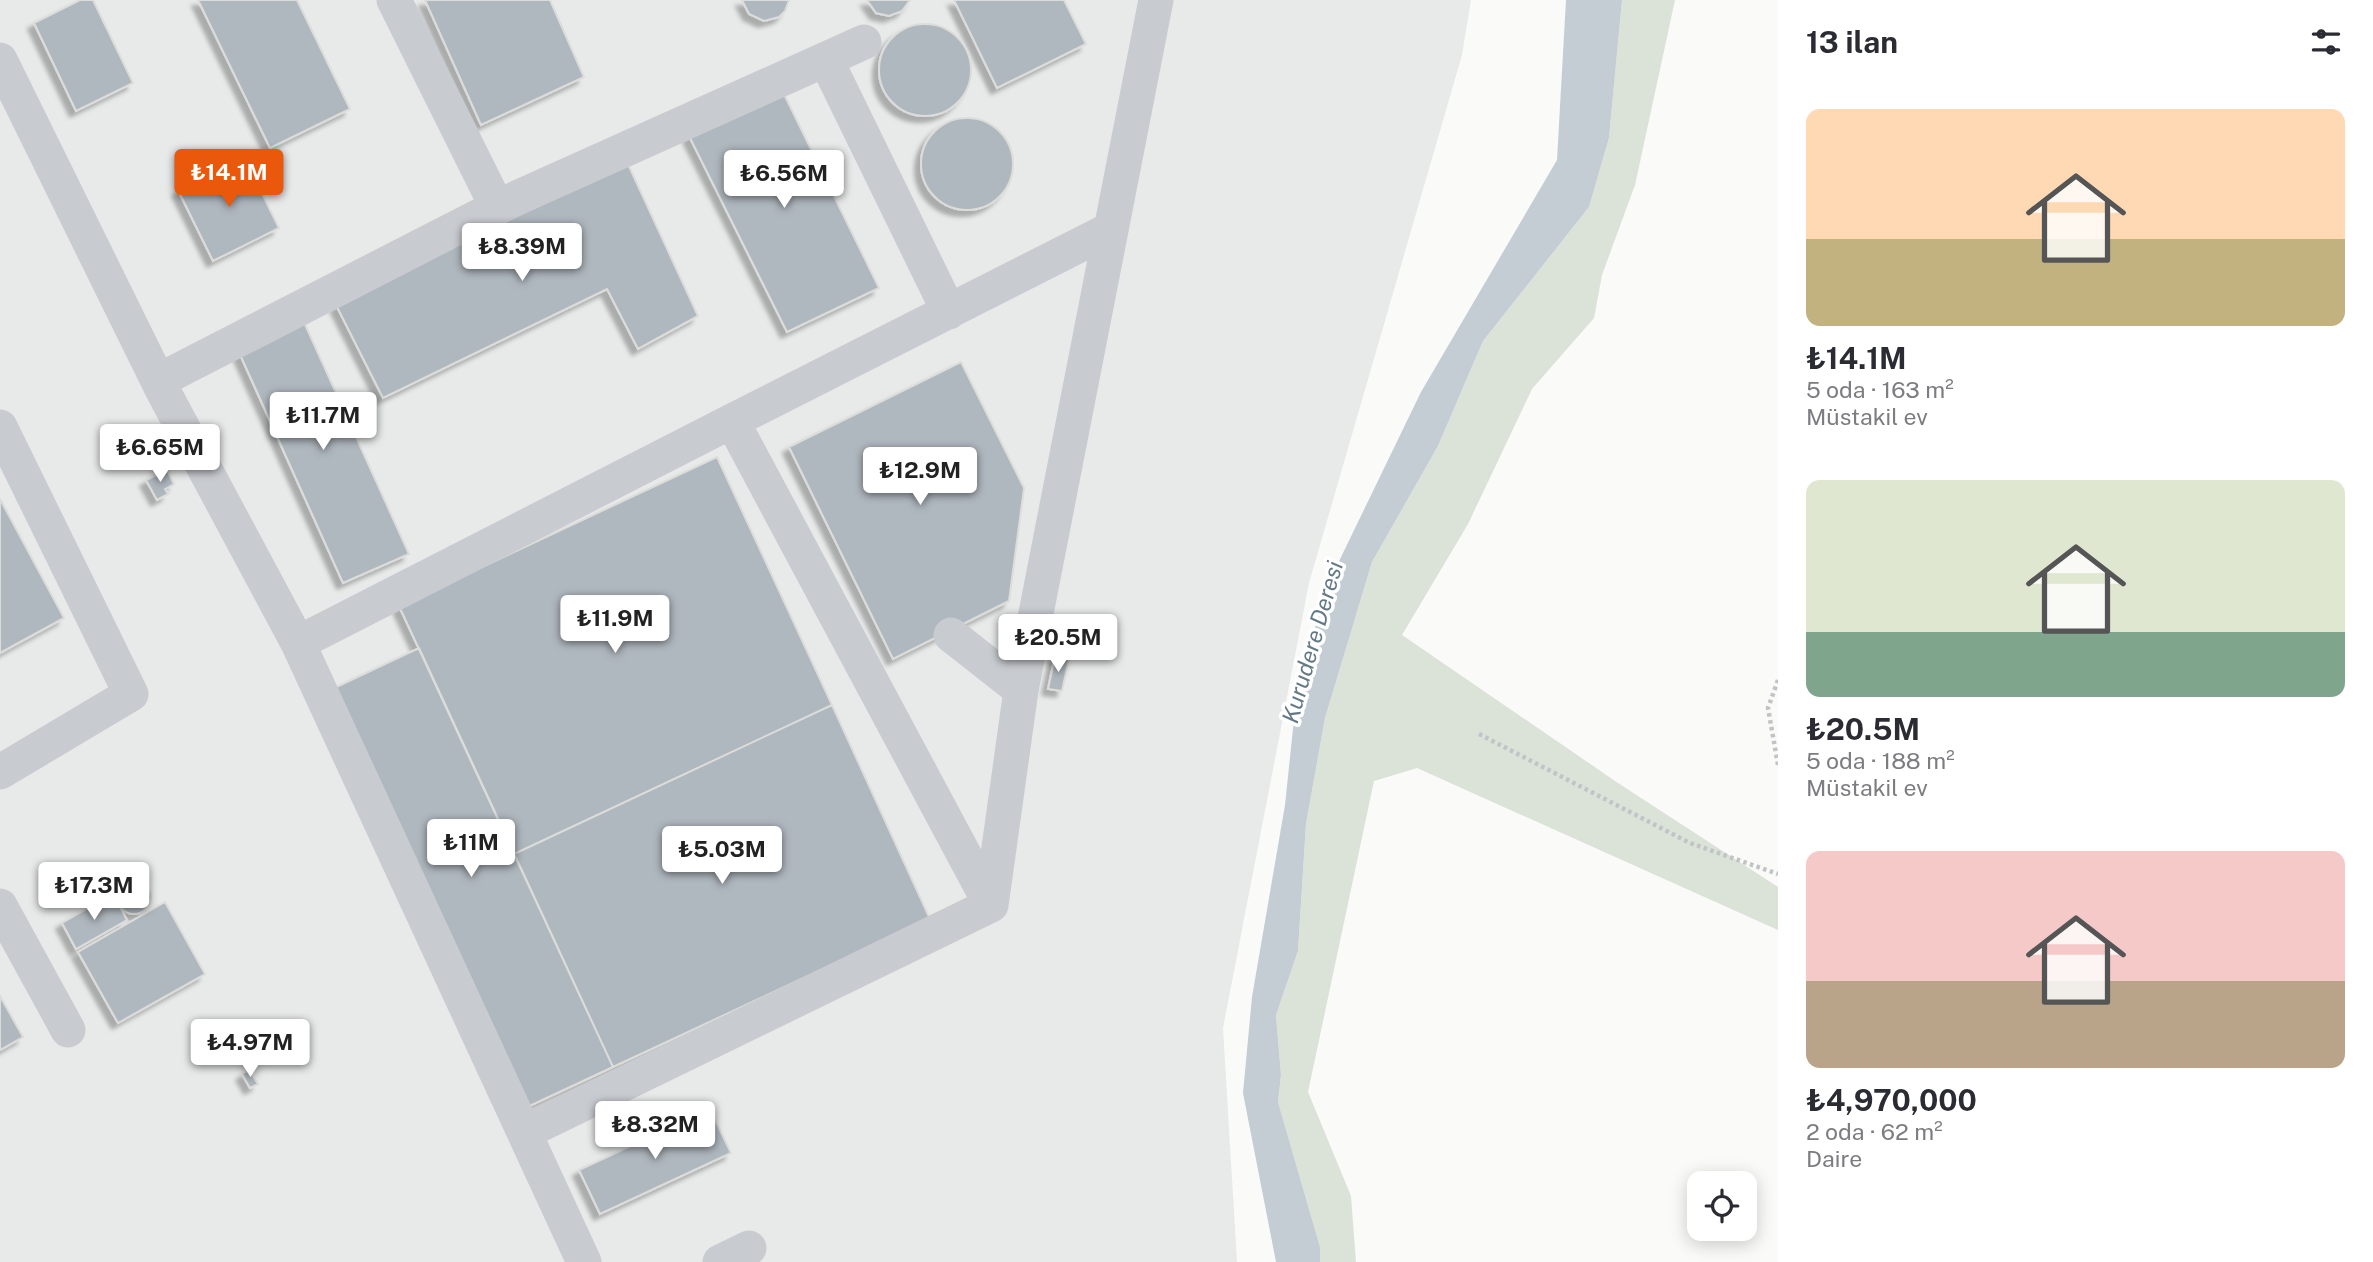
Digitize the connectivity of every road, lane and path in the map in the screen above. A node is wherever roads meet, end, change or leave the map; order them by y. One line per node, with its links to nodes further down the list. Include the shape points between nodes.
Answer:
1 (394, 0): 8 (lane)
2 (1131, 0): 7 (lane)
3 (1156, 0): 7 (lane)
4 (864, 42): 6 (lane)
5 (0, 60): 11 (lane)
6 (826, 60): 8 (lane); 10 (lane)
7 (1142, 71): 9 (lane)
8 (497, 207): 11 (lane)
9 (1111, 229): 10 (lane); 17 (lane)
10 (949, 312): 12 (lane)
11 (159, 381): 15 (lane)
12 (732, 421): 15 (lane); 22 (lane)
13 (0, 428): 20 (lane, via 131,694)
14 (951, 635): 17 (lane)
15 (298, 643): 25 (lane)
16 (1778, 680): 19 (path, via 1768,708)
17 (1021, 690): 22 (lane)
18 (1479, 734): 21 (path, via 1690,843)
19 (1778, 765)
20 (0, 772)
21 (1778, 874)
22 (991, 905): 25 (lane)
23 (4, 923): 24 (lane)
24 (68, 1030)
25 (525, 1132): 26 (lane)
26 (584, 1262)

